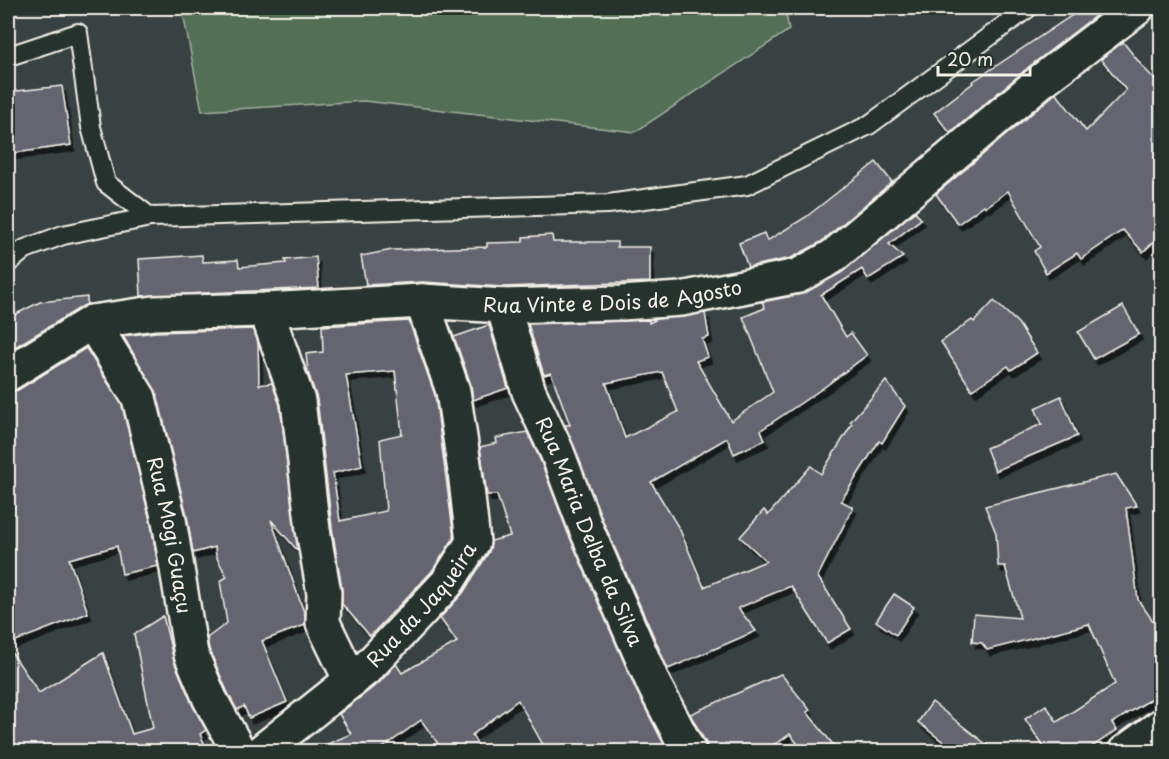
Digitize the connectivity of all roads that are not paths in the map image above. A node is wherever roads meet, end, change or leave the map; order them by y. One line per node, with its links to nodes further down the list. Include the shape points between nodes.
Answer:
1 (1028, 8): 6 (lane, via 869,125 747,184 608,204)
2 (1137, 8): 9 (street, Rua Vinte e Dois de Agosto, via 1041,81 831,257 798,276 681,299)
3 (1147, 8): 4 (street)
4 (1161, 22)
5 (9, 56): 6 (lane, via 78,33 91,127 106,183)
6 (150, 217): 7 (lane, via 63,235 25,249)
7 (8, 263)
8 (422, 301): 9 (street, Rua Vinte e Dois de Agosto); 10 (street, Rua Vinte e Dois de Agosto); 13 (street, Rua da Jaqueira, via 453,391 473,542 447,583)
9 (503, 306): 17 (street, Rua Maria Delba da Silva, via 529,392 654,685)
10 (266, 310): 11 (street, Rua Vinte e Dois de Agosto, via 154,313); 13 (street, via 298,401 324,593 323,623)
11 (92, 322): 12 (street, Rua Vinte e Dois de Agosto); 15 (street, Rua Mogi Guaçu, via 139,398 169,520 190,654)
12 (8, 374)
13 (351, 681): 16 (street, Rua da Jaqueira)
14 (1161, 725): 18 (street)
15 (239, 752)
16 (261, 752)
17 (689, 752)
18 (1125, 752)

